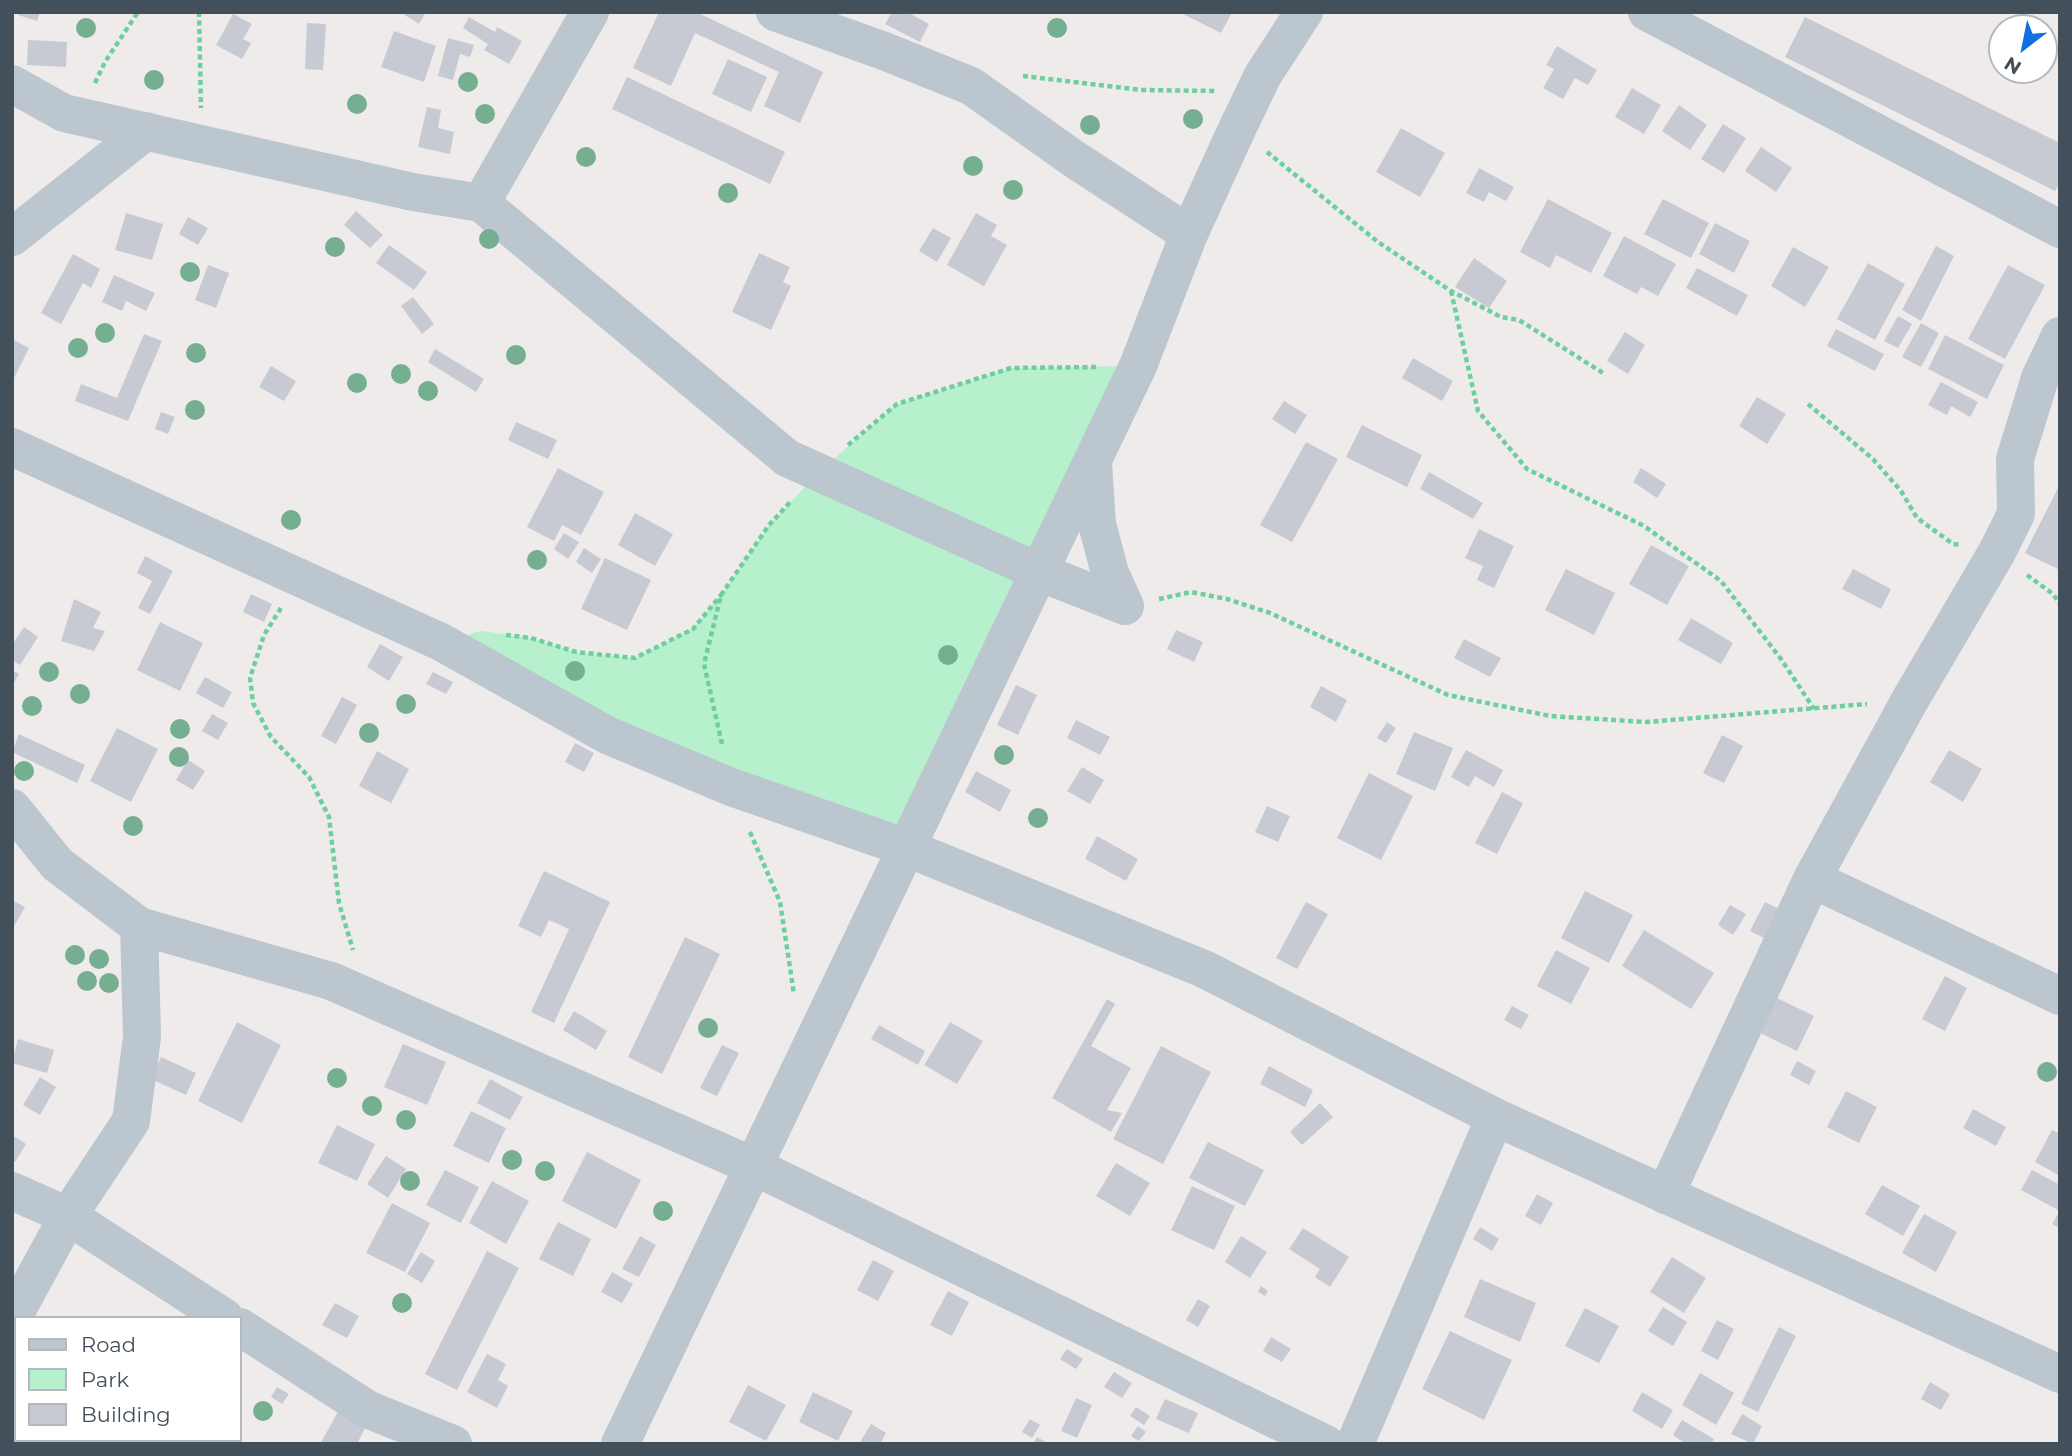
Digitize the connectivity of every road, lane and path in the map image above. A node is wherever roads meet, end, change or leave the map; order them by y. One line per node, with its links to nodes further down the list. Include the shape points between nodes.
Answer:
1 (138, 12): 10 (path, via 105,62)
2 (199, 12): 13 (path)
3 (590, 12): 14 (street)
4 (775, 12): 16 (street, via 971,86)
5 (1304, 12): 7 (street)
6 (1647, 12): 15 (street)
7 (1263, 75): 8 (path, via 1249,86 1210,92 1141,90); 11 (street)
8 (1019, 76)
9 (12, 84): 10 (street, via 64,113)
10 (83, 117): 12 (street)
11 (1237, 130): 16 (street); 18 (path, via 1378,242)
12 (146, 131): 13 (street); 17 (street)
13 (203, 144): 14 (street)
14 (481, 203): 25 (street, via 787,458)
15 (2060, 229)
16 (1189, 234): 20 (street)
17 (12, 237)
18 (1451, 291): 21 (path, via 1501,317 1519,320); 34 (path, via 1478,411 1527,469 1644,526 1721,581)
19 (2060, 336): 26 (street, via 2040,378 2015,459 2016,514)
20 (1138, 366): 24 (street); 25 (path, via 1011,368 897,404)
21 (1603, 373)
22 (1808, 404): 26 (path, via 1873,459 1917,517 1953,544)
23 (12, 447): 28 (street)
24 (1093, 460): 27 (street); 31 (street, via 1097,524 1110,573)
25 (818, 472): 27 (street); 29 (path, via 769,525)
26 (1997, 552): 30 (path); 33 (street)
27 (1039, 572): 31 (street); 37 (street)
28 (300, 578): 32 (street); 40 (path, via 264,635 250,678 253,703 271,737 309,777 329,817 339,903)
29 (721, 595): 32 (path, via 693,629 635,658 576,652 531,638 481,631); 35 (path, via 704,664)
30 (2060, 604)
31 (1125, 606): 34 (path, via 1191,592 1227,598 1270,613 1448,695 1550,716 1646,722)
32 (441, 642): 35 (street, via 607,735)
33 (1910, 700): 34 (path); 38 (street)
34 (1814, 709)
35 (732, 787): 37 (street); 42 (path, via 780,902)
36 (12, 808): 39 (street, via 57,864)
37 (907, 848): 43 (street, via 1204,969); 44 (street)
38 (1812, 879): 41 (street); 46 (street)
39 (139, 926): 44 (street, via 331,981); 47 (street, via 142,1037 131,1121)
40 (354, 954)
41 (2060, 996)
42 (794, 1002)
43 (1495, 1116): 46 (street); 55 (street)
44 (753, 1166): 53 (street); 54 (street)
45 (12, 1191): 47 (street)
46 (1665, 1195): 51 (street)
47 (68, 1216): 48 (street); 49 (street)
48 (222, 1316)
49 (12, 1319)
50 (242, 1328): 52 (street, via 367,1409)
51 (2060, 1374)
52 (453, 1444)
53 (620, 1444)
54 (1326, 1444)
55 (1355, 1444)

